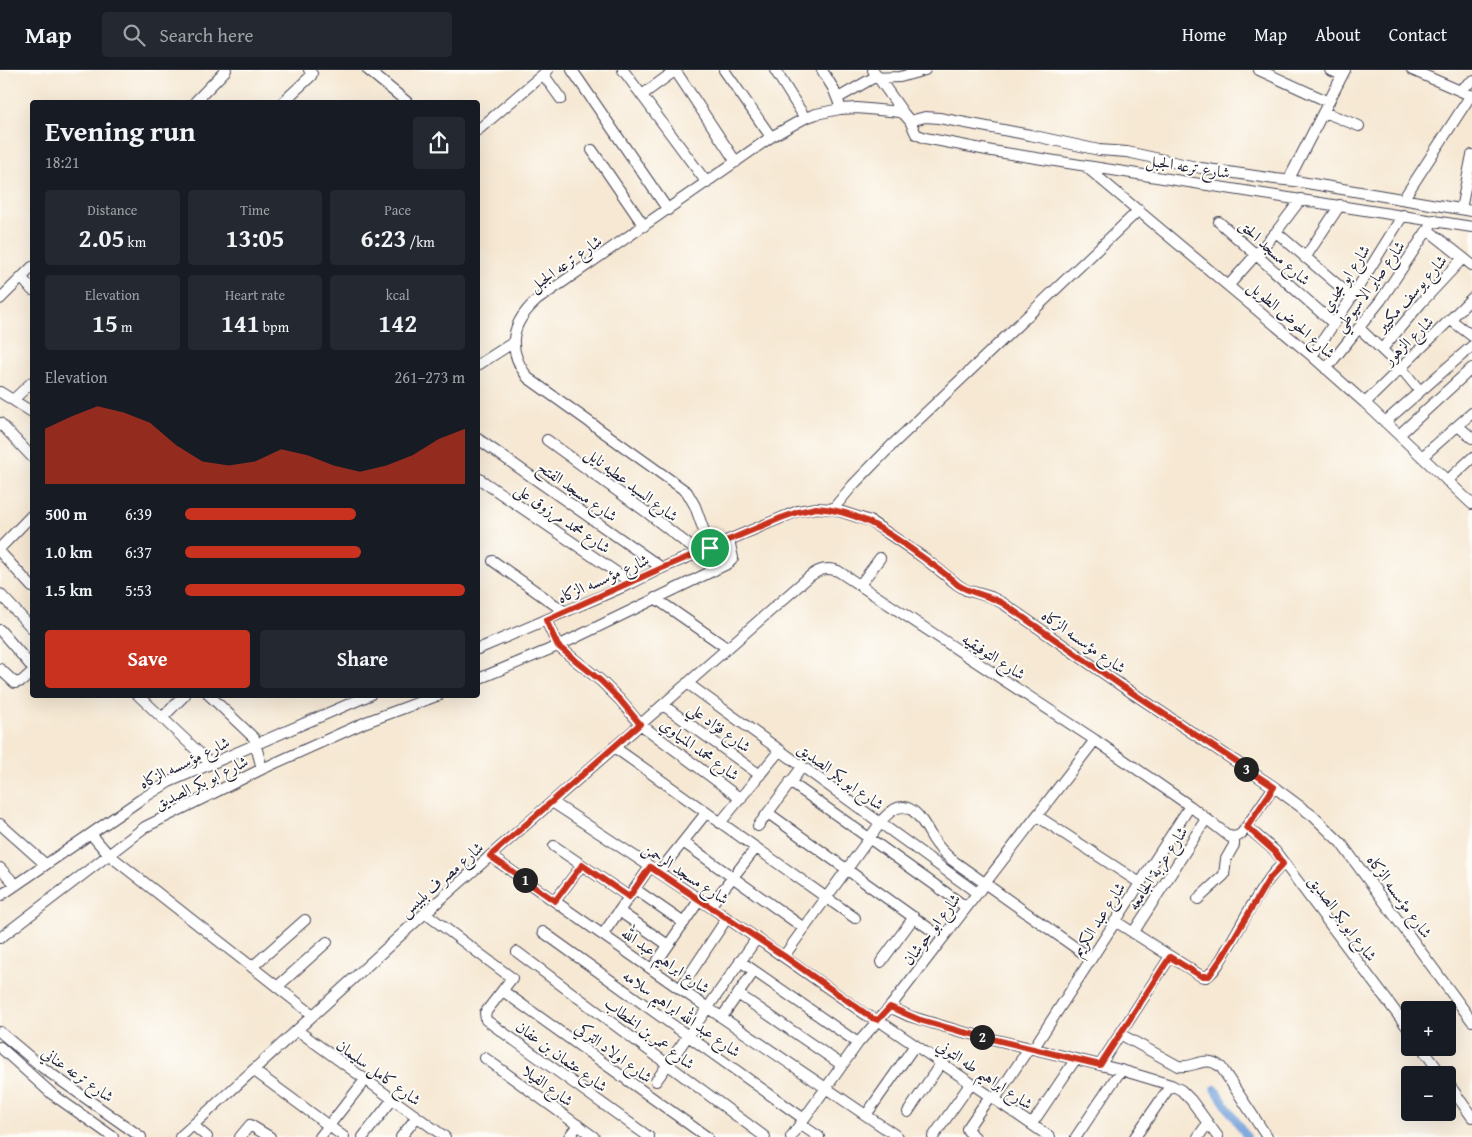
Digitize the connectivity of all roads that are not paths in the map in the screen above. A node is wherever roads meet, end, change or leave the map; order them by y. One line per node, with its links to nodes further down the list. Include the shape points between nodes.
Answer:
1 (226, 70): 24 (street)
2 (309, 70): 25 (street, via 311,76)
3 (368, 70): 26 (street)
4 (572, 70): 44 (street)
5 (623, 70): 20 (street)
6 (676, 70): 20 (street); 36 (street)
7 (724, 70): 33 (street)
8 (775, 70): 30 (street)
9 (822, 70): 22 (street)
10 (925, 70): 17 (street, via 900,77)
11 (1259, 70): 27 (street)
12 (1330, 70): 16 (street)
13 (1412, 70): 15 (street)
14 (545, 72): 23 (street); 32 (street)
15 (1427, 72): 19 (street)
16 (1344, 73): 27 (street)
17 (876, 74): 22 (street); 29 (street)
18 (1472, 81): 19 (street)
19 (1460, 90): 21 (street)
20 (642, 95): 39 (street)
21 (1471, 95): 42 (street, شارع ابو مجدي)
22 (838, 98): 28 (street)
23 (561, 99)
24 (197, 100)
25 (285, 100)
26 (405, 100)
27 (1327, 107): 31 (street); 38 (street)
28 (840, 109): 29 (street, شارع ترعه الجبل, via 857,108); 30 (street, شارع ترعه الجبل)
29 (907, 117): 37 (street, شارع ترعه الجبل, via 920,136); 38 (street, شارع ترعه الجبل, via 939,118 1201,168)
30 (805, 118): 33 (street, شارع ترعه الجبل)
31 (1359, 126)
32 (480, 128)
33 (771, 137): 36 (street, شارع ترعه الجبل)
34 (592, 150): 49 (street)
35 (1472, 155): 43 (street)
36 (736, 162): 39 (street, شارع ترعه الجبل)
37 (1085, 165): 40 (street, شارع ترعه الجبل); 45 (street, شارع الحوض الطويل)
38 (1291, 180): 42 (street, شارع ترعه الجبل)
39 (707, 183): 44 (street, شارع ترعه الجبل)
40 (1301, 199): 41 (street, شارع ترعه الجبل); 52 (street)
41 (1340, 206): 42 (street, شارع ترعه الجبل); 54 (street)
42 (1407, 208): 43 (street, شارع ترعه الجبل); 47 (street, شارع ترعه الجبل); 61 (street, شارع ابو مجدي)
43 (1461, 209): 46 (street, شارع ترعه الجبل)
44 (668, 210): 49 (street, شارع ترعه الجبل)
45 (1139, 210): 59 (street, شارع الحوض الطويل); 96 (street, via 893,444)
46 (1472, 211)
47 (1434, 220): 50 (street, شارع ترعه الجبل); 51 (street, شارع صابر الاسيوطي)
48 (1219, 222): 53 (street, شارع مسجد الحق)
49 (644, 226): 68 (street, شارع ترعه الجبل, via 537,300 517,325)
50 (1472, 226)
51 (1428, 230): 55 (street); 66 (street, شارع صابر الاسيوطي)
52 (1276, 232): 53 (street); 54 (street)
53 (1256, 255): 59 (street); 65 (street, شارع مسجد الحق)
54 (1305, 258): 61 (street)
55 (1463, 258): 56 (street); 70 (street, شارع يوسف مكيير)
56 (1472, 265)
57 (30, 269): 58 (street)
58 (22, 278): 60 (street); 63 (street)
59 (1229, 285): 71 (street, شارع الحوض الطويل)
60 (30, 288)
61 (1352, 297): 65 (street, شارع ابو مجدي)
62 (1472, 298): 64 (street, شارع الزهور)
63 (0, 299)
64 (1450, 320): 67 (street); 73 (street, شارع الزهور)
65 (1334, 324): 71 (street, شارع ابو مجدي)
66 (1359, 328): 70 (street); 75 (street, شارع صابر الاسيوطي)
67 (1472, 336)
68 (514, 342): 72 (street); 99 (street, شارع ترعه الجبل, via 520,368 528,378 687,492 696,506)
69 (1472, 346): 77 (street)
70 (1382, 349): 73 (street)
71 (1312, 356): 75 (street, شارع الحوض الطويل)
72 (480, 364)
73 (1401, 368): 77 (street); 80 (street, شارع الزهور)
74 (1472, 368): 86 (street)
75 (1326, 369): 80 (street, شارع الحوض الطويل)
76 (30, 384): 79 (street)
77 (1420, 391): 83 (street)
78 (0, 392): 79 (street)
79 (13, 400): 81 (street)
80 (1365, 403): 83 (street, شارع الحوض الطويل)
81 (30, 411)
82 (1472, 413): 85 (street)
83 (1384, 422): 86 (street, شارع الحوض الطويل)
84 (0, 423): 90 (street)
85 (1458, 426): 87 (street); 91 (street)
86 (1399, 435): 91 (street, شارع الحوض الطويل)
87 (1472, 438)
88 (480, 440): 104 (street, شارع مسجد الفتح)
89 (547, 440): 101 (street, شارع السيد عطيه نايل)
90 (30, 455)
91 (1422, 457): 94 (street, شارع الحوض الطويل)
92 (1472, 458): 94 (street)
93 (480, 479): 105 (street, شارع محمد مرزوق على)
94 (1447, 481): 95 (street, شارع الحوض الطويل)
95 (1472, 504)
96 (833, 509): 98 (street, شارع مؤسسه الزكاه, via 798,512); 139 (street, شارع مؤسسه الزكاه, via 870,521 962,588 1004,604)
97 (30, 516): 100 (street)
98 (726, 542): 99 (street, شارع مؤسسه الزكاه); 109 (street, via 733,558 729,563)
99 (710, 548): 101 (street, شارع مؤسسه الزكاه)
100 (0, 550): 107 (street)
101 (698, 553): 104 (street, شارع مؤسسه الزكاه)
102 (880, 558): 106 (street)
103 (493, 562): 110 (street)
104 (662, 568): 105 (street, شارع مؤسسه الزكاه)
105 (632, 583): 110 (street, شارع مؤسسه الزكاه)
106 (860, 585): 115 (street, شارع التوفيقيه, via 831,568 817,572); 130 (street, شارع التوفيقيه)
107 (30, 586)
108 (0, 594): 112 (street)
109 (655, 598): 114 (street); 115 (street)
110 (565, 612): 111 (street, شارع مؤسسه الزكاه)
111 (546, 620): 114 (street); 116 (street, شارع مؤسسه الزكاه)
112 (30, 626)
113 (0, 630): 117 (street)
114 (558, 646): 120 (street); 129 (street, شارع محمد المنياوي, via 601,681)
115 (727, 648): 121 (street, شارع مصرف بلبيس)
116 (480, 649)
117 (30, 665)
118 (0, 669): 119 (street, via 15,683)
119 (30, 674)
120 (480, 678)
121 (687, 683): 127 (street, شارع مصرف بلبيس); 133 (street, شارع ابو بكر الصديق)
122 (141, 698): 128 (street)
123 (182, 698): 128 (street)
124 (213, 698): 131 (street, via 248,731)
125 (363, 698): 131 (street, شارع مؤسسه الزكاه)
126 (431, 698): 136 (street, شارع ابو بكر الصديق, via 366,722)
127 (663, 705): 129 (street, شارع مصرف بلبيس); 137 (street, شارع فؤاد علي)
128 (162, 718): 134 (street)
129 (640, 724): 132 (street, شارع مصرف بلبيس); 140 (street, شارع محمد المنياوي)
130 (1095, 740): 142 (street, شارع التوفيقيه); 145 (street, شارع ابو حوشان)
131 (256, 744): 134 (street, شارع مؤسسه الزكاه); 136 (street)
132 (614, 748): 141 (street, شارع مصرف بلبيس); 143 (street)
133 (780, 750): 135 (street, شارع ابو بكر الصديق); 137 (street)
134 (211, 764): 152 (street, شارع مؤسسه الزكاه, via 160,788)
135 (802, 767): 138 (street); 148 (street, شارع ابو بكر الصديق)
136 (262, 770): 158 (street, شارع ابو بكر الصديق, via 144,826)
137 (760, 774): 140 (street)
138 (790, 782): 144 (street); 154 (street)
139 (1274, 787): 151 (street); 215 (street, شارع مؤسسه الزكاه, via 1313,816 1341,843)
140 (741, 798): 147 (street)
141 (552, 802): 159 (street, شارع مصرف بلبيس); 164 (street, شارع مسجد الرحمن)
142 (1190, 806): 146 (street, شارع التوفيقيه); 167 (street, شارع عبد الكريم)
143 (706, 813): 147 (street); 155 (street)
144 (768, 813): 150 (street); 165 (street)
145 (1037, 816): 167 (street); 168 (street, شارع ابو حوشان)
146 (1206, 819): 153 (street, شارع التوفيقيه, via 1224,834); 190 (street, شارع عزبة الجامعه)
147 (720, 823): 157 (street)
148 (880, 823): 154 (street); 168 (street, via 897,808 913,810 945,854); 171 (street, شارع ابو بكر الصديق)
149 (0, 824): 160 (street)
150 (758, 826)
151 (1247, 827): 153 (street); 161 (street, شارع ابو بكر الصديق, via 1275,852)
152 (91, 834): 158 (street); 160 (street, شارع مؤسسه الزكاه)
153 (1234, 837): 174 (street, via 1224,875)
154 (869, 838): 165 (street); 178 (street)
155 (683, 842): 164 (street); 166 (street)
156 (554, 846): 162 (street)
157 (756, 848): 166 (street); 173 (street)
158 (108, 854): 192 (street, شارع ابو بكر الصديق); 202 (street)
159 (490, 856): 176 (street, شارع ابراهيم عبد الله); 180 (street, شارع مصرف بلبيس)
160 (45, 864): 169 (street, شارع مؤسسه الزكاه)
161 (1283, 864): 198 (street, via 1269,879 1211,974 1201,976); 213 (street, شارع ابو بكر الصديق)
162 (582, 865): 170 (street); 176 (street)
163 (0, 868): 169 (street)
164 (654, 869): 170 (street); 175 (street, شارع مسجد الرحمن)
165 (846, 869): 173 (street); 181 (street)
166 (733, 877): 177 (street); 187 (street)
167 (1140, 883): 185 (street, شارع عبد الكريم)
168 (984, 884): 171 (street, شارع ابو حوشان); 199 (street)
169 (16, 885): 172 (street, شارع مؤسسه الزكاه)
170 (632, 893): 179 (street); 186 (street)
171 (977, 893): 178 (street, شارع ابو حوشان)
172 (0, 896)
173 (826, 898): 183 (street); 187 (street)
174 (1198, 899)
175 (700, 900): 177 (street, شارع مسجد الرحمن); 186 (street)
176 (555, 901): 191 (street, شارع ابراهيم عبد الله)
177 (710, 906): 182 (street, شارع مسجد الرحمن)
178 (966, 907): 209 (street, شارع ابو حوشان)
179 (619, 911): 191 (street); 195 (street)
180 (425, 914): 207 (street, via 511,977); 211 (street, شارع مصرف بلبيس)
181 (914, 917): 189 (street); 201 (street)
182 (727, 918): 193 (street, شارع مسجد الرحمن); 206 (street)
183 (855, 918)
184 (305, 920): 202 (street)
185 (1115, 921): 190 (street); 199 (street, شارع عبد الكريم)
186 (684, 923): 195 (street)
187 (804, 928): 197 (street)
188 (543, 932): 219 (street, شارع عبد الله ابراهيم سلامه)
189 (934, 932)
190 (1133, 933): 198 (street)
191 (603, 934): 203 (street, شارع ابراهيم عبد الله)
192 (0, 938)
193 (757, 938): 197 (street, شارع مسجد الرحمن); 200 (street)
194 (327, 942): 205 (street)
195 (668, 945): 203 (street)
196 (518, 952): 227 (street, شارع عمر بن الخطاب)
197 (784, 956): 214 (street, شارع مسجد الرحمن, via 866,1015)
198 (1170, 957): 218 (street)
199 (1090, 958): 223 (street, شارع عبد الكريم)
200 (740, 961): 204 (street); 210 (street)
201 (881, 962)
202 (252, 967): 205 (street)
203 (652, 969): 206 (street, شارع ابراهيم عبد الله)
204 (754, 971): 208 (street); 220 (street)
205 (277, 987): 211 (street)
206 (680, 989): 210 (street, شارع ابراهيم عبد الله)
207 (503, 991): 263 (street, شارع عثمان بن عفان, via 485,1013 486,1020); 264 (street, شارع اولاد التركي)
208 (738, 994): 212 (street); 228 (street)
209 (890, 1007): 214 (street, شارع ابو حوشان); 223 (street, via 920,1020)
210 (708, 1008): 212 (street, شارع ابراهيم عبد الله); 219 (street)
211 (313, 1015): 216 (street, شارع مصرف بلبيس)
212 (722, 1017): 236 (street, شارع ابراهيم عبد الله)
213 (1401, 1019)
214 (878, 1020): 220 (street, شارع ابو حوشان); 221 (street, شارع ابراهيم طه التوني)
215 (1472, 1021)
216 (297, 1030): 230 (street, شارع مصرف بلبيس); 232 (street, شارع كامل سليمان)
217 (0, 1032): 251 (street, شارع ترعه عناني, via 43,1068)
218 (1120, 1034): 229 (street); 276 (street, via 1178,1066 1206,1061 1217,1064)
219 (688, 1036): 227 (street); 244 (street, شارع عبد الله ابراهيم سلامه)
220 (858, 1043): 228 (street, شارع ابو حوشان)
221 (916, 1045): 226 (street, شارع ابراهيم طه التوني); 241 (street)
222 (0, 1047): 250 (street, شارع ترعه عناني, via 52,1094)
223 (1031, 1049): 225 (street); 238 (street, شارع عبد الكريم)
224 (485, 1058): 248 (street, شارع الفيلا)
225 (1075, 1060): 229 (street); 246 (street)
226 (941, 1063): 234 (street, شارع ابراهيم طه التوني); 240 (street)
227 (668, 1064): 233 (street); 265 (street, شارع عمر بن الخطاب)
228 (842, 1065): 236 (street, شارع ابو حوشان)
229 (1100, 1065): 231 (street)
230 (253, 1070): 247 (street, شارع مصرف بلبيس); 249 (street)
231 (1121, 1070): 235 (street); 272 (street)
232 (365, 1080): 239 (street, شارع كامل سليمان); 249 (street)
233 (656, 1081)
234 (971, 1083): 238 (street, شارع ابراهيم طه التوني); 269 (street)
235 (1171, 1085): 245 (street, via 1191,1100); 273 (street)
236 (826, 1087): 241 (street, شارع ابراهيم عبد الله); 244 (street, شارع ابو حوشان)
237 (1456, 1094): 242 (street)
238 (992, 1098): 246 (street, شارع ابراهيم طه التوني); 270 (street, شارع عبد الكريم, via 967,1128)
239 (392, 1100): 243 (street, شارع كامل سليمان); 258 (street)
240 (908, 1112)
241 (866, 1115): 268 (street, شارع ابراهيم عبد الله)
242 (1472, 1117)
243 (416, 1118): 259 (street); 260 (street, شارع كامل سليمان)
244 (802, 1121): 266 (street, شارع ابو حوشان); 267 (street, شارع عبد الله ابراهيم سلامه)
245 (1208, 1123): 274 (street); 275 (street)
246 (1032, 1124): 271 (street, شارع ابراهيم طه التوني)
247 (193, 1125): 252 (street, شارع مصرف بلبيس); 253 (street)
248 (578, 1125): 261 (street); 262 (street, شارع الفيلا)
249 (329, 1126): 256 (street); 257 (street)
250 (114, 1137)
251 (141, 1137)
252 (180, 1137)
253 (207, 1137)
254 (240, 1137): 255 (street, via 250,1124)
255 (270, 1137)
256 (320, 1137)
257 (344, 1137)
258 (363, 1137)
259 (401, 1137)
260 (445, 1137)
261 (570, 1137)
262 (594, 1137)
263 (649, 1137)
264 (707, 1137)
265 (765, 1137)
266 (791, 1137)
267 (820, 1137)
268 (898, 1137)
269 (933, 1137)
270 (975, 1137)
271 (1050, 1137)
272 (1076, 1137)
273 (1135, 1137)
274 (1198, 1137)
275 (1218, 1137)
276 (1267, 1137)

